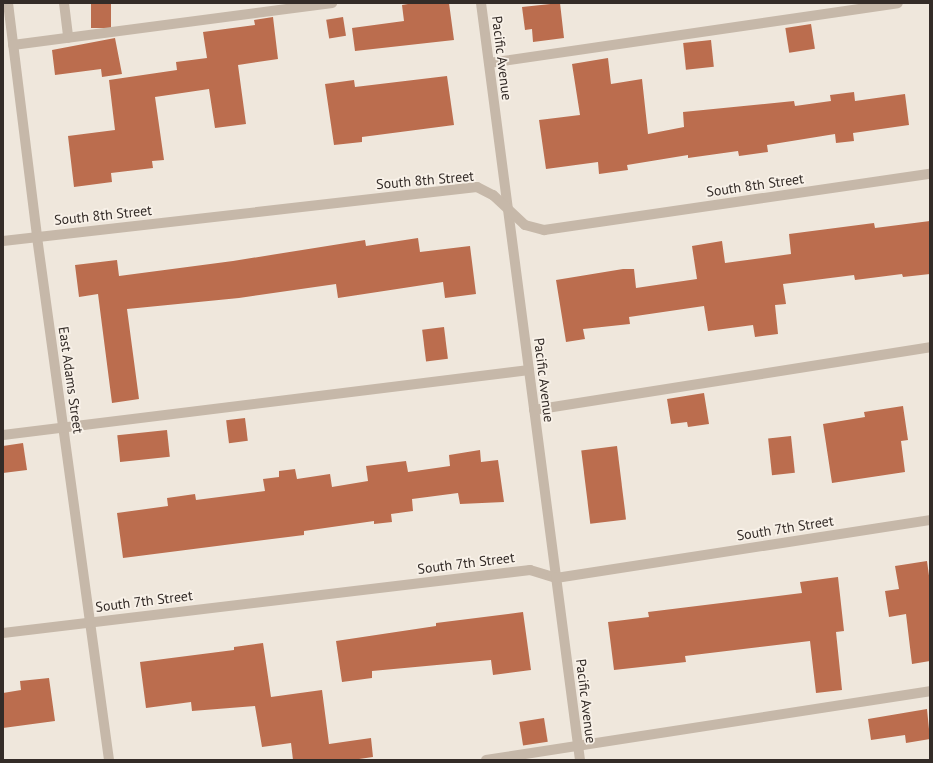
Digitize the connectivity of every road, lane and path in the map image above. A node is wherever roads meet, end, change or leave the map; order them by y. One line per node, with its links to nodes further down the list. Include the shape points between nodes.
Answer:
1 (8, 3): 7 (street, East Adams Street)
2 (64, 3): 6 (street)
3 (332, 3): 6 (street)
4 (481, 3): 8 (street, Pacific Avenue)
5 (898, 3): 8 (street)
6 (68, 38): 7 (street)
7 (13, 45): 11 (street, East Adams Street)
8 (489, 63): 10 (street, Pacific Avenue)
9 (930, 174): 10 (street, South 8th Street, via 544,230 525,225)
10 (508, 211): 11 (street, South 8th Street, via 493,195 477,187); 14 (street, Pacific Avenue)
11 (37, 237): 12 (street, South 8th Street); 16 (street, East Adams Street)
12 (3, 241)
13 (930, 348): 15 (street)
14 (529, 370): 15 (street, Pacific Avenue); 16 (street)
15 (534, 410): 19 (street, Pacific Avenue)
16 (63, 427): 17 (street); 20 (street, East Adams Street)
17 (3, 434)
18 (930, 520): 19 (street, South 7th Street)
19 (556, 578): 20 (street, South 7th Street, via 530,570); 23 (street, Pacific Avenue)
20 (90, 622): 21 (street, South 7th Street); 24 (street, East Adams Street)
21 (3, 633)
22 (930, 691): 23 (street)
23 (578, 747): 25 (street); 26 (street, Pacific Avenue)
24 (109, 760)
25 (486, 760)
26 (580, 760)

